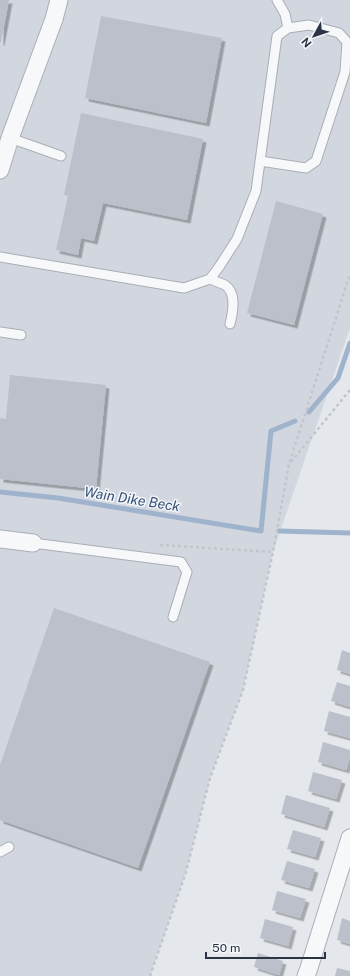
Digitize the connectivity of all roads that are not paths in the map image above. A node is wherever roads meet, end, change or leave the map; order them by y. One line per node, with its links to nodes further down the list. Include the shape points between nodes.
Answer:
1 (59, 0): 4 (street)
2 (277, 0): 3 (lane, via 285,14)
3 (288, 28): 6 (lane, via 277,36); 6 (lane, via 310,25 339,33 347,42 345,72 316,161 306,168)
4 (10, 138): 5 (lane); 7 (street)
5 (61, 156)
6 (260, 161): 9 (lane, via 256,191 237,239)
7 (0, 170)
8 (0, 257): 9 (lane, via 184,288)
9 (210, 278): 10 (lane, via 226,286 231,293 234,306)
10 (230, 324)
11 (0, 332): 12 (lane)
12 (21, 335)
13 (0, 539): 14 (street)
14 (33, 543): 15 (lane, via 181,562 187,572)
15 (173, 617)
16 (350, 838): 19 (street)
17 (9, 846): 18 (lane)
18 (0, 852)
19 (343, 887): 20 (street)
20 (306, 976)

